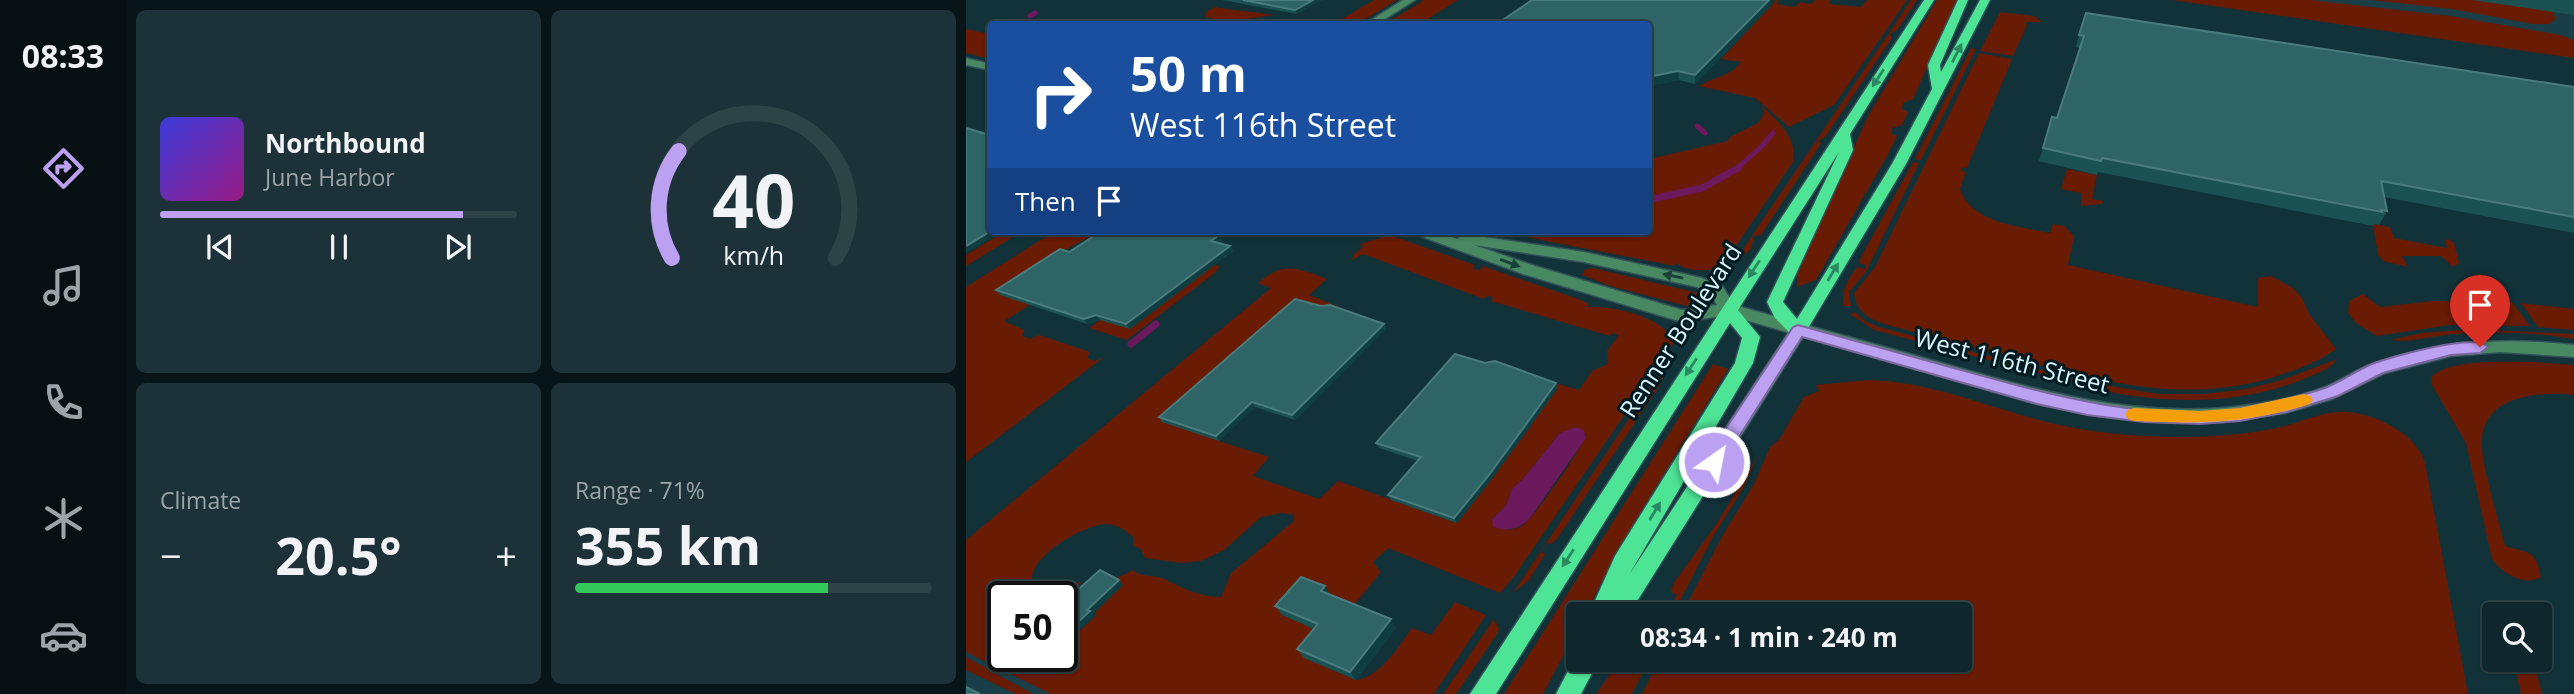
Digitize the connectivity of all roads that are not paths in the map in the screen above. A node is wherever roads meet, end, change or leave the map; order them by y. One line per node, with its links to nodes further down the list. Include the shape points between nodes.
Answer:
1 (1410, 0): 5 (street)
2 (1929, 0): 9 (main road, Renner Boulevard, one-way to 9)
3 (1963, 0): 8 (main road, via 1934,65)
4 (1985, 0): 8 (main road, one-way to 4)
5 (1375, 21)
6 (966, 61): 7 (street)
7 (987, 66)
8 (1938, 89): 13 (main road, one-way to 8, via 1899,164)
9 (1843, 133): 12 (main road, Renner Boulevard, one-way to 12); 13 (main road, via 1846,150 1775,302)
10 (1430, 235): 12 (street, West 116th Street, one-way to 12, via 1682,316)
11 (1441, 235): 12 (street, West 116th Street, one-way to 11, via 1717,291 1702,282 1584,257)
12 (1728, 309): 13 (street, West 116th Street); 15 (main road, one-way to 12, via 1623,563 1744,363 1751,337); 18 (main road, Renner Boulevard, one-way to 18)
13 (1798, 331): 14 (street, West 116th Street, via 2049,400 2144,416 2200,418 2287,405 2332,392 2377,369 2441,351 2516,347); 16 (main road)
14 (2574, 351)
15 (1605, 602)
16 (1624, 602)
17 (1580, 672): 19 (main road)
18 (1482, 694)
19 (1568, 694)

